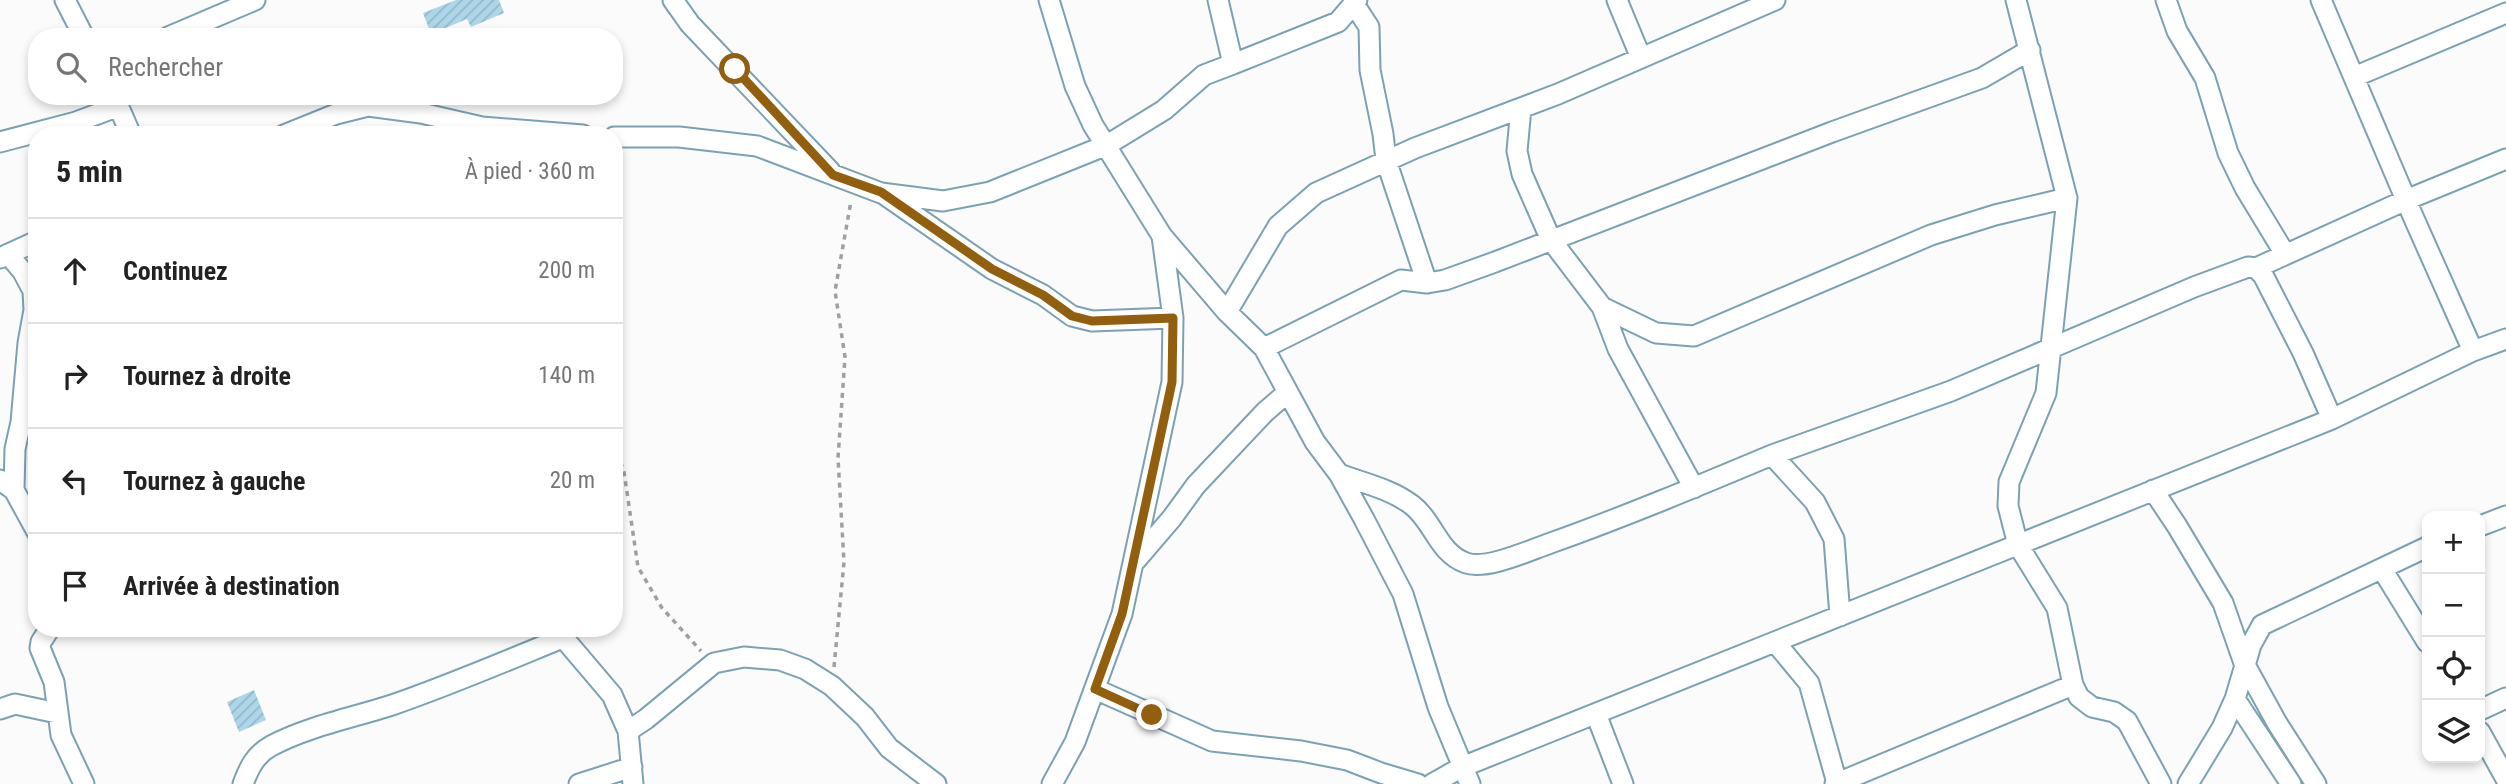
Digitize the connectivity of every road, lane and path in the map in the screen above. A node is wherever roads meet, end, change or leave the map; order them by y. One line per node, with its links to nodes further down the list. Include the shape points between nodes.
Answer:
1 (65, 0): 13 (street)
2 (255, 0): 14 (street)
3 (673, 0): 32 (street, via 690,24)
4 (1049, 0): 29 (street, via 1075,86)
5 (1218, 0): 17 (street)
6 (1616, 0): 16 (street)
7 (1774, 0): 16 (street)
8 (2016, 0): 15 (street)
9 (2166, 0): 40 (street, via 2177,31 2204,78 2228,153)
10 (2321, 0): 18 (street)
11 (1355, 2): 17 (street, via 1338,22); 31 (street, via 1369,27 1370,71)
12 (2506, 13): 18 (street)
13 (79, 28)
14 (189, 28)
15 (2030, 50): 35 (street); 38 (street, via 1982,78)
16 (1641, 58): 21 (street)
17 (1233, 64): 29 (street, via 1204,75 1164,110)
18 (2354, 77): 36 (street)
19 (109, 105): 22 (street)
20 (119, 105): 23 (street)
21 (1521, 108): 31 (street); 38 (street, via 1517,151 1522,174)
22 (61, 126)
23 (127, 126)
24 (306, 126): 25 (street, via 368,106 421,113)
25 (468, 126)
26 (28, 135): 28 (street)
27 (623, 137): 32 (street, via 679,137 757,146)
28 (0, 142)
29 (1107, 145): 34 (street, via 990,192 943,201); 37 (street)
30 (2506, 159): 36 (street)
31 (1386, 160): 44 (street); 46 (street, via 1315,193 1278,226)
32 (833, 175): 33 (street)
33 (854, 184): 34 (street); 77 (path, via 835,291 845,357 838,458 844,562)
34 (881, 192): 47 (street, via 992,269 1072,316 1092,321)
35 (2067, 198): 45 (street, via 1931,235 1693,336 1656,333); 51 (street)
36 (2406, 200): 40 (street); 52 (street)
37 (1162, 236): 46 (street); 47 (street)
38 (1551, 240): 44 (street); 45 (street)
39 (28, 245): 41 (street)
40 (2285, 254): 42 (street)
41 (4, 256): 43 (street)
42 (2256, 268): 51 (street, via 2194,287); 54 (street, via 2303,353)
43 (28, 282)
44 (1427, 283): 50 (street, via 1401,281)
45 (1602, 307): 59 (street, via 1618,349)
46 (1227, 312): 50 (street)
47 (1173, 318): 66 (street, via 1172,382)
48 (2506, 339): 52 (street)
49 (28, 343): 58 (street, via 26,390)
50 (1264, 348): 53 (street)
51 (2051, 350): 55 (street); 64 (street, via 2046,393 2009,482 2008,506)
52 (2473, 351): 54 (street)
53 (1288, 393): 57 (street); 66 (street, via 1196,485)
54 (2332, 419): 60 (street)
55 (1772, 455): 59 (street); 68 (street, via 1815,502 1835,539)
56 (623, 469): 74 (path, via 638,567 662,608)
57 (1339, 474): 59 (street, via 1414,506 1446,551 1468,564 1522,553); 88 (street, via 1402,594 1438,708)
58 (7, 485): 62 (street)
59 (1694, 488)
60 (2153, 490): 64 (street); 75 (street, via 2223,603)
61 (2506, 516): 63 (street)
62 (28, 517)
63 (2485, 524)
64 (2018, 545): 68 (street); 76 (street, via 2057,608)
65 (2422, 549): 67 (street)
66 (1133, 563): 78 (street, via 1122,614)
67 (2382, 569): 72 (street); 75 (street, via 2262,625)
68 (1840, 616): 73 (street)
69 (44, 637): 83 (street, via 40,648 58,697)
70 (550, 637): 92 (street, via 425,693 269,747 252,762)
71 (562, 637): 85 (street, via 612,695)
72 (2424, 637)
73 (1775, 642): 84 (street); 98 (street, via 1809,683)
74 (714, 663): 77 (street, via 744,657 780,660); 85 (street)
75 (2244, 663): 80 (street); 102 (street)
76 (2073, 685): 98 (street); 99 (street, via 2092,707 2127,720)
77 (832, 686): 90 (street)
78 (1095, 689): 94 (street, via 1075,742); 95 (street, via 1212,741 1347,760)
79 (2506, 698): 81 (street)
80 (2235, 699): 100 (street); 101 (street)
81 (2485, 708)
82 (0, 709): 83 (street, via 15,704)
83 (57, 713): 91 (street, via 61,735)
84 (1596, 714): 88 (street); 97 (street)
85 (628, 731): 87 (street)
86 (2485, 741): 89 (street)
87 (632, 776): 93 (street)
88 (1466, 776): 96 (street)
89 (2506, 779)
90 (924, 781)
91 (84, 784)
92 (243, 784)
93 (579, 784)
94 (1052, 784)
95 (1418, 784)
96 (1432, 784)
97 (1623, 784)
98 (1836, 784)
99 (2161, 784)
100 (2188, 784)
101 (2291, 784)
102 (2316, 784)

